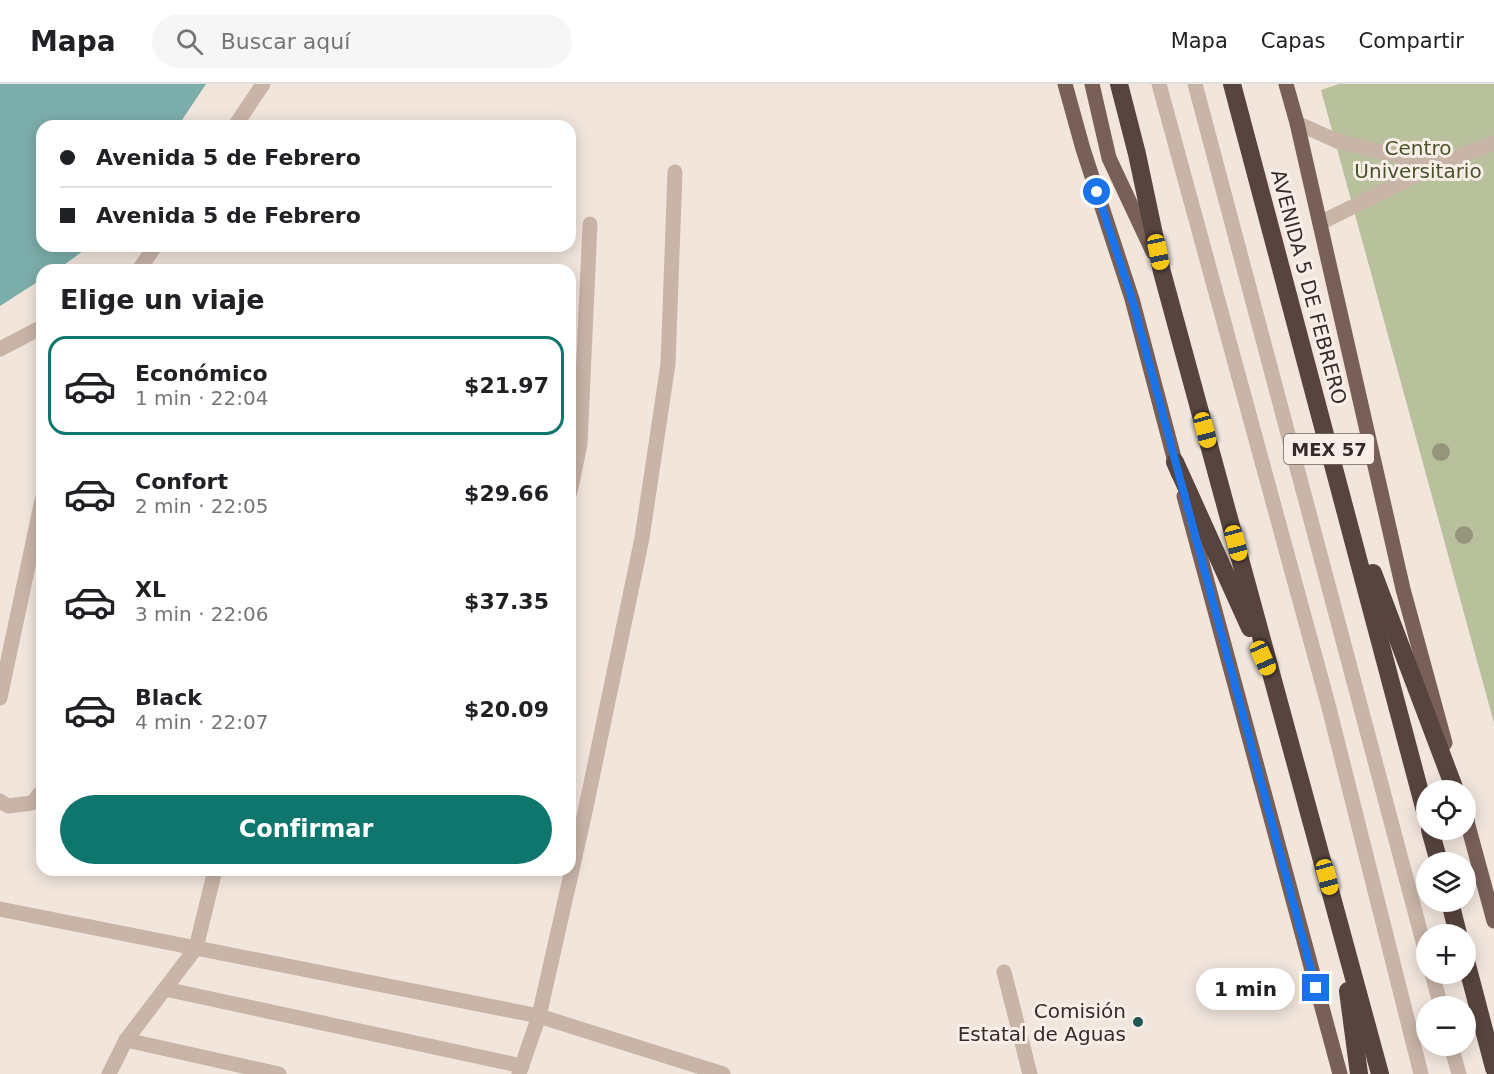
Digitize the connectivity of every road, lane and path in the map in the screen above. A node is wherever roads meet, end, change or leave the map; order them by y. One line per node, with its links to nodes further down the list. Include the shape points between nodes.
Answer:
1 (263, 84): 9 (street)
2 (1065, 84): 19 (main road, via 1132,299)
3 (1092, 84): 16 (main road, via 1109,158)
4 (1119, 84): 16 (highway)
5 (1159, 84): 54 (street, via 1328,704)
6 (1195, 84): 37 (street)
7 (1232, 84): 21 (highway, AVENIDA 5 DE FEBRERO / MEX 57)
8 (1286, 84): 10 (main road, AVENIDA 5 DE FEBRERO)
9 (239, 120)
10 (1298, 123): 12 (street, via 1338,141); 14 (main road, AVENIDA 5 DE FEBRERO)
11 (1494, 143): 12 (street)
12 (1436, 165): 14 (street)
13 (675, 172): 30 (street, via 668,364 642,538)
14 (1320, 223): 27 (main road, AVENIDA 5 DE FEBRERO, via 1403,590)
15 (590, 224): 20 (street)
16 (1162, 272): 23 (highway)
17 (36, 330): 18 (street)
18 (0, 349)
19 (1175, 462): 23 (highway); 51 (main road)
20 (576, 463)
21 (1338, 480): 25 (highway, AVENIDA 5 DE FEBRERO / MEX 57); 26 (highway)
22 (36, 528): 24 (street)
23 (1273, 680): 35 (highway)
24 (0, 698)
25 (1417, 780)
26 (1452, 780)
27 (1453, 780)
28 (36, 798): 29 (street, via 32,803 8,806)
29 (0, 801)
30 (578, 810)
31 (1472, 840): 36 (main road)
32 (214, 876): 38 (street)
33 (566, 876): 42 (street)
34 (0, 909): 38 (street)
35 (1338, 921): 52 (highway); 53 (highway)
36 (1494, 921)
37 (1418, 924)
38 (196, 948): 41 (street); 42 (street)
39 (1004, 972): 50 (street)
40 (1472, 984): 45 (highway)
41 (165, 989): 43 (street); 46 (street)
42 (539, 1016): 46 (street); 49 (street)
43 (126, 1040): 47 (street); 48 (street)
44 (1454, 1056): 55 (street)
45 (1494, 1068)
46 (520, 1070)
47 (109, 1074)
48 (279, 1074)
49 (723, 1074)
50 (1030, 1074)
51 (1340, 1074)
52 (1359, 1074)
53 (1380, 1074)
54 (1421, 1074)
55 (1459, 1074)

